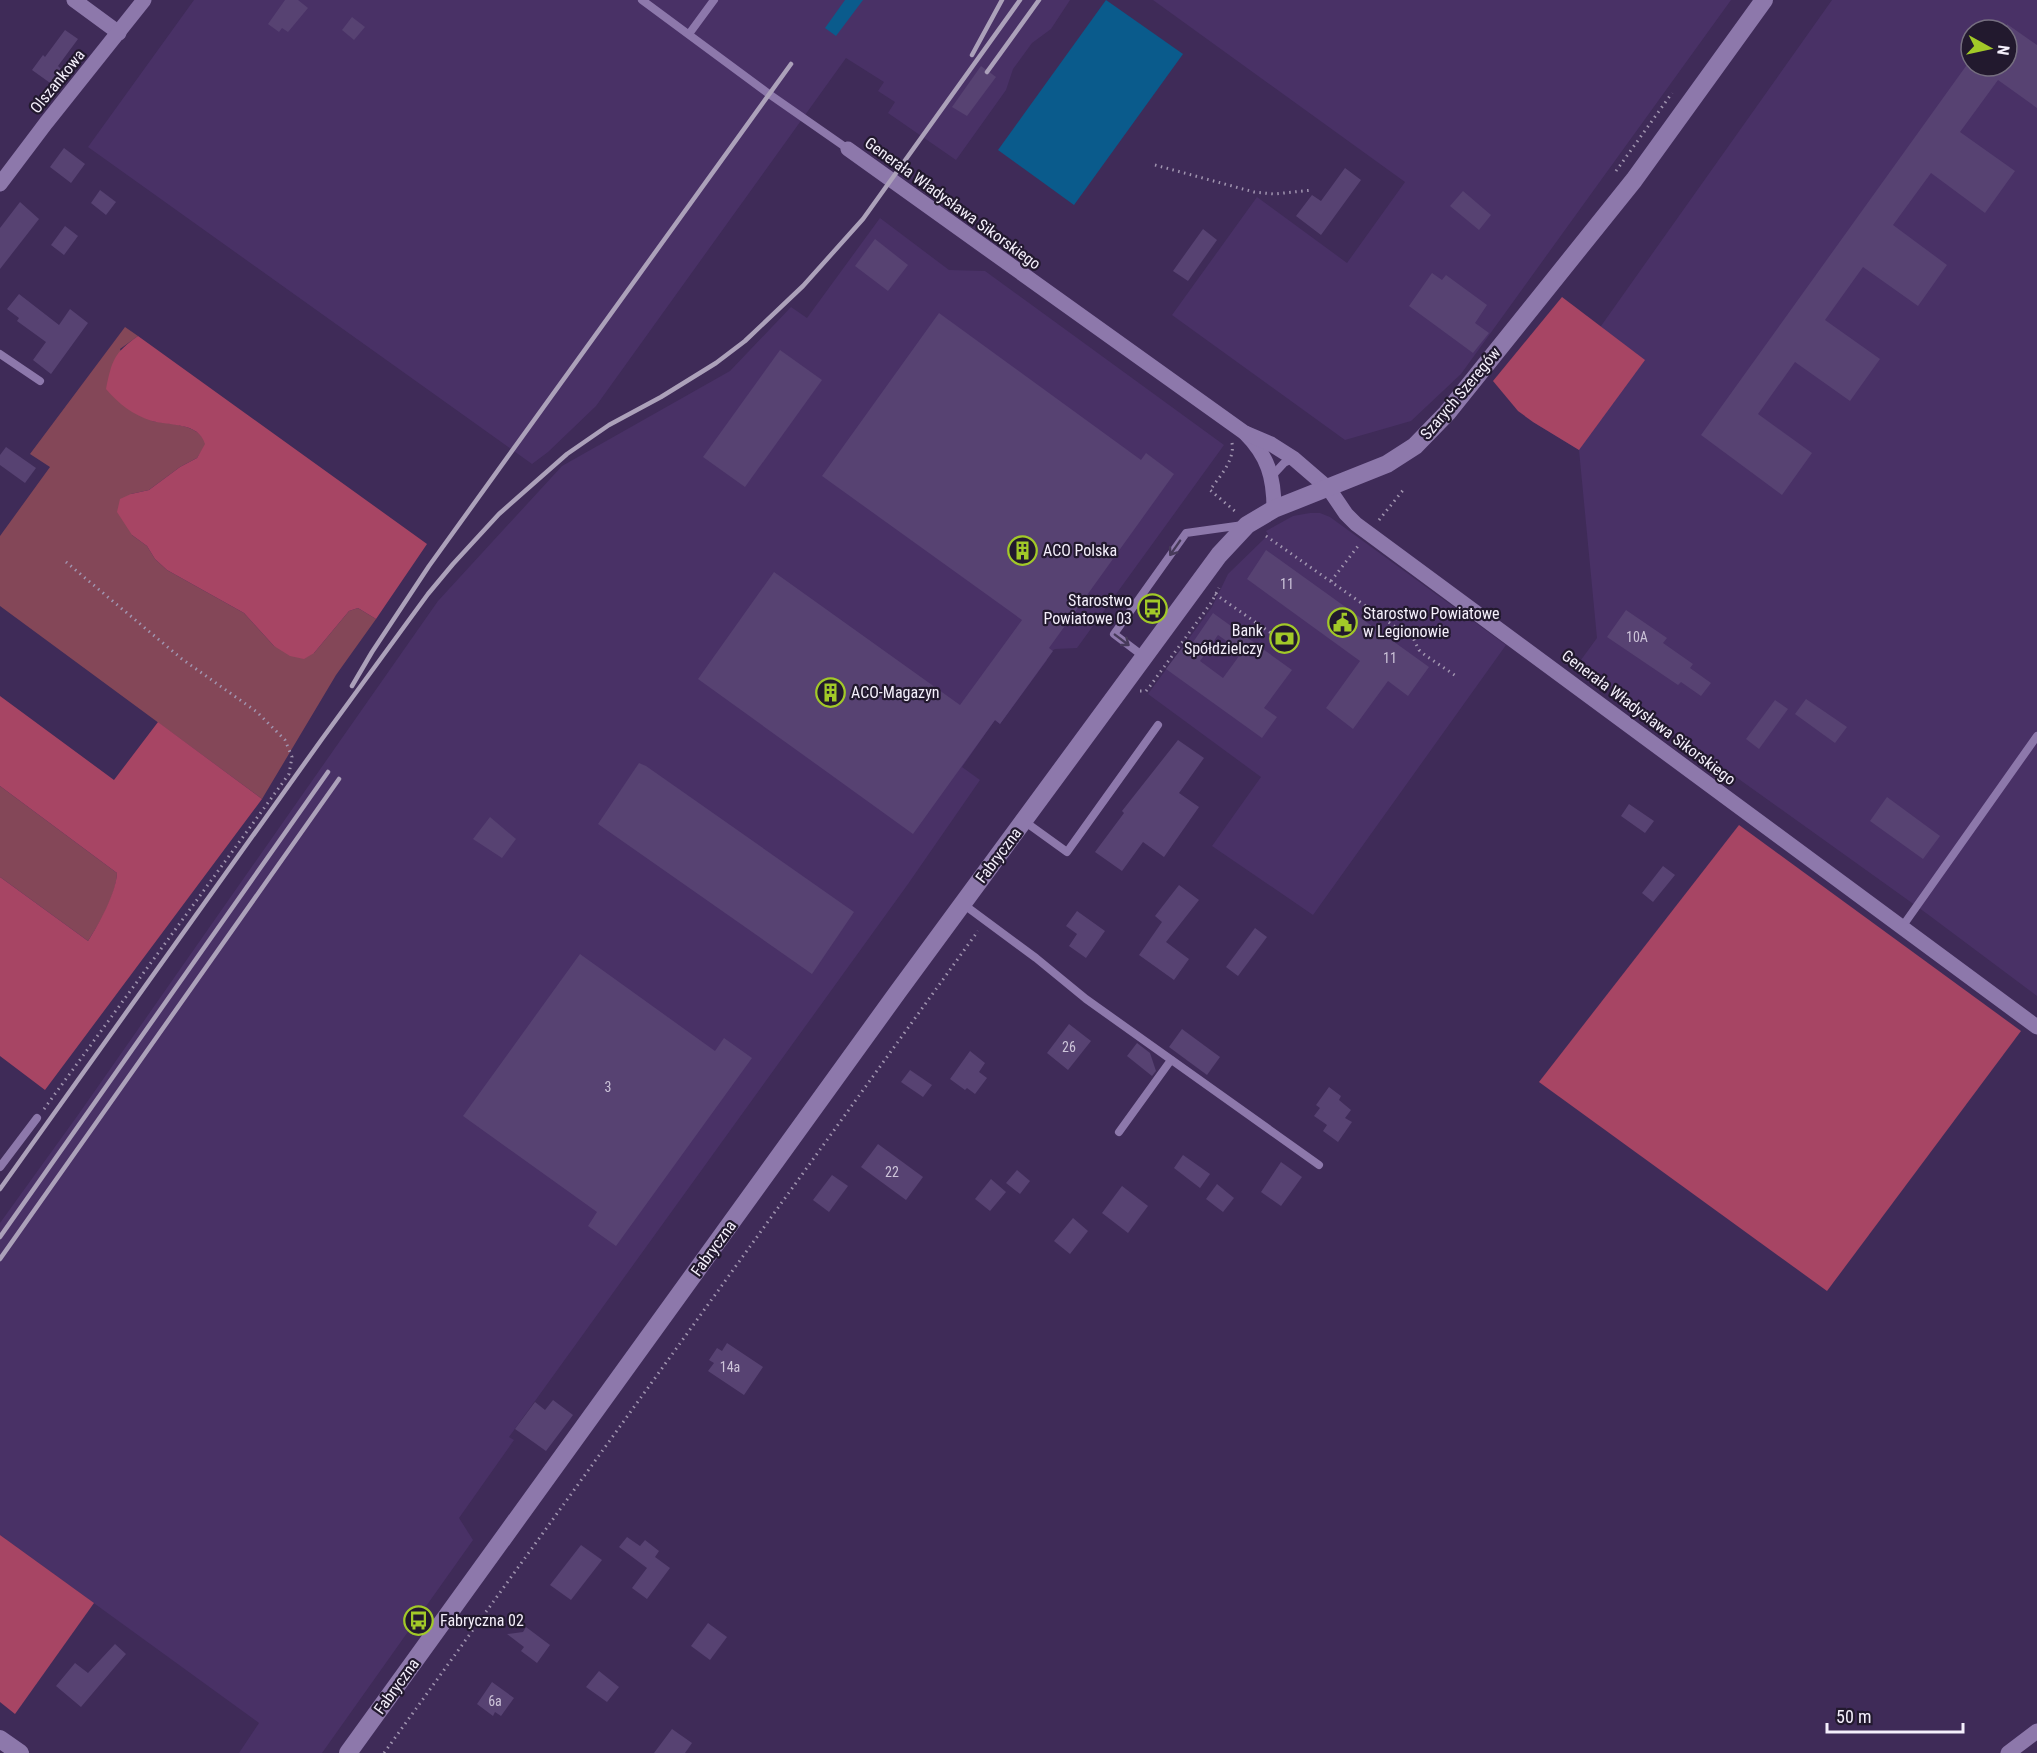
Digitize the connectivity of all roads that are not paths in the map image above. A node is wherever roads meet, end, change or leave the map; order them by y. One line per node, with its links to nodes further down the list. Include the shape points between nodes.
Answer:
1 (74, 0): 6 (street)
2 (144, 0): 6 (street, Olszankowa)
3 (642, 0): 7 (lane, Generała Władysława Sikorskiego)
4 (714, 0): 7 (lane)
5 (1764, 0): 15 (street, Szarych Szeregów, via 1634,180 1447,413 1415,446 1388,464)
6 (119, 33): 9 (street, Olszankowa)
7 (689, 34): 8 (lane, Generała Władysława Sikorskiego)
8 (848, 149): 12 (street, Generała Władysława Sikorskiego)
9 (0, 184)
10 (0, 354): 11 (lane)
11 (40, 381)
12 (1245, 433): 13 (street, Generała Władysława Sikorskiego); 14 (street, Generała Władysława Sikorskiego, via 1263,456)
13 (1293, 458): 14 (lane); 15 (street, Generała Władysława Sikorskiego)
14 (1272, 476): 16 (street, Generała Władysława Sikorskiego)
15 (1329, 489): 16 (street, Szarych Szeregów); 24 (street, Generała Władysława Sikorskiego, via 1362,529)
16 (1274, 509): 17 (street, Szarych Szeregów)
17 (1242, 519): 18 (street, Szarych Szeregów); 18 (lane, one-way to 18, via 1186,533 1114,634)
18 (1145, 657): 21 (street, Szarych Szeregów)
19 (1158, 725): 22 (lane, via 1067,852)
20 (2037, 736): 24 (lane)
21 (1080, 746): 22 (street, Fabryczna)
22 (1024, 821): 23 (street, Fabryczna)
23 (962, 903): 26 (lane); 34 (street, Fabryczna)
24 (1902, 927): 25 (street, Generała Władysława Sikorskiego)
25 (2037, 1027)
26 (1171, 1060): 28 (lane); 29 (lane)
27 (37, 1118): 30 (lane)
28 (1119, 1132)
29 (1319, 1165)
30 (0, 1167)
31 (2037, 1731): 35 (street)
32 (0, 1739): 33 (street)
33 (20, 1753)
34 (348, 1753)
35 (2008, 1753)

